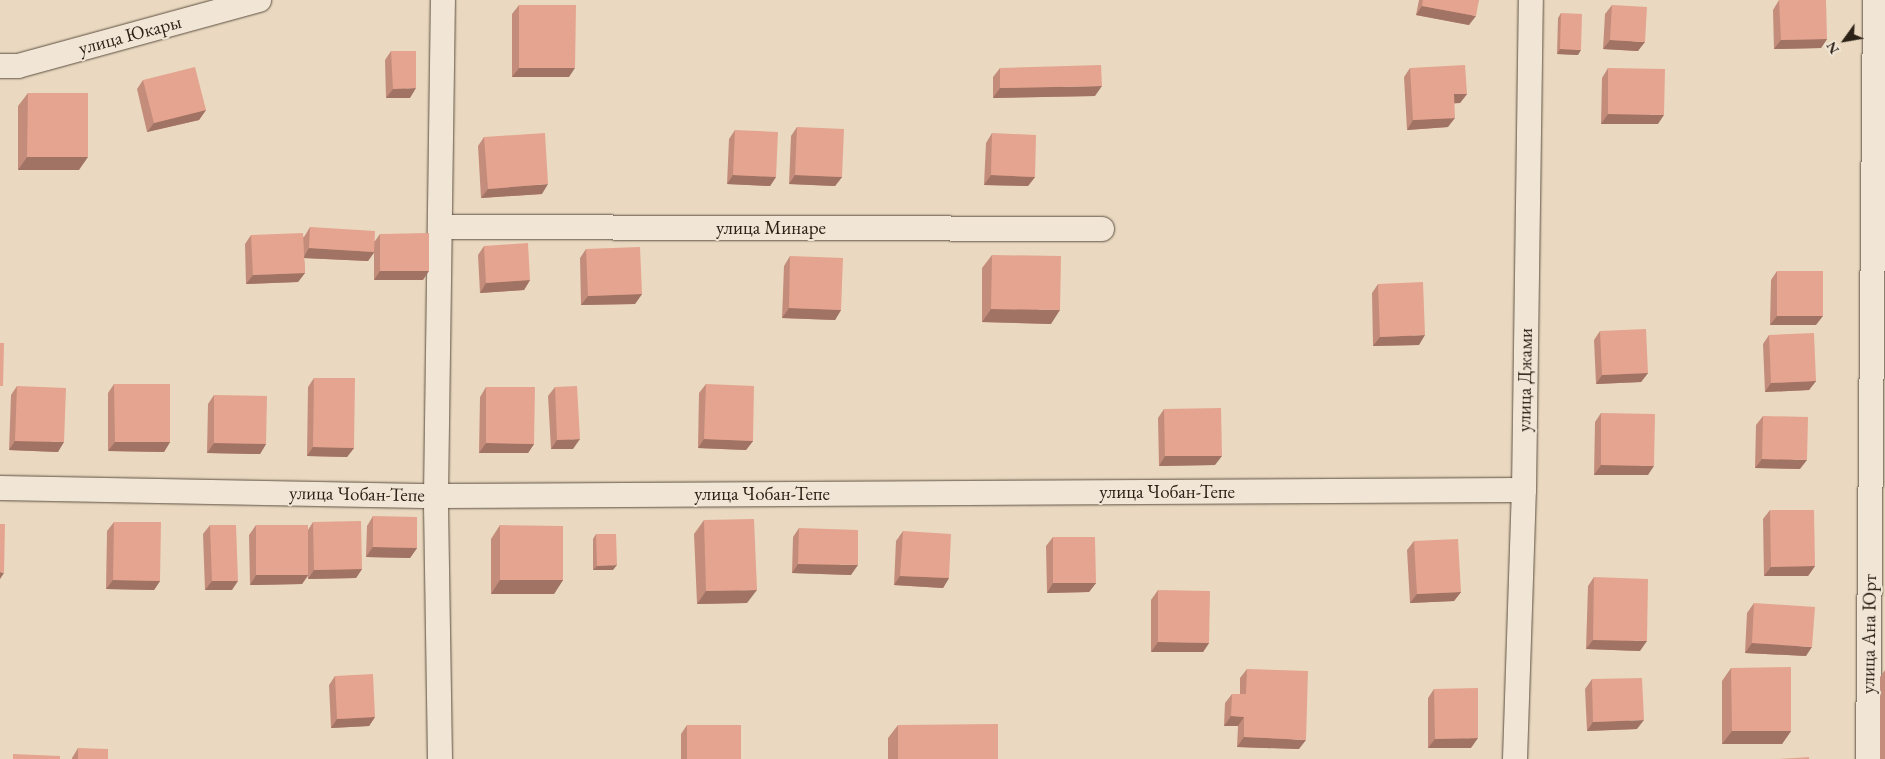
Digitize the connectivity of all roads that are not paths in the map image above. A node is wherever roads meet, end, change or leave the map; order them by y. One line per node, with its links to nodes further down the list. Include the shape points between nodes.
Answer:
1 (259, 0): 5 (street, улица Юкары)
2 (443, 0): 6 (street)
3 (1531, 0): 9 (street, улица Джами)
4 (1875, 0): 13 (street, улица Ана Юрт)
5 (6, 63)
6 (441, 226): 7 (street, улица Минаре); 10 (street)
7 (1102, 229)
8 (0, 488): 10 (street, улица Чобан-Тепе)
9 (1524, 490): 10 (street, улица Чобан-Тепе); 12 (street, улица Джами)
10 (436, 496): 11 (street)
11 (440, 759)
12 (1515, 759)
13 (1868, 759)

